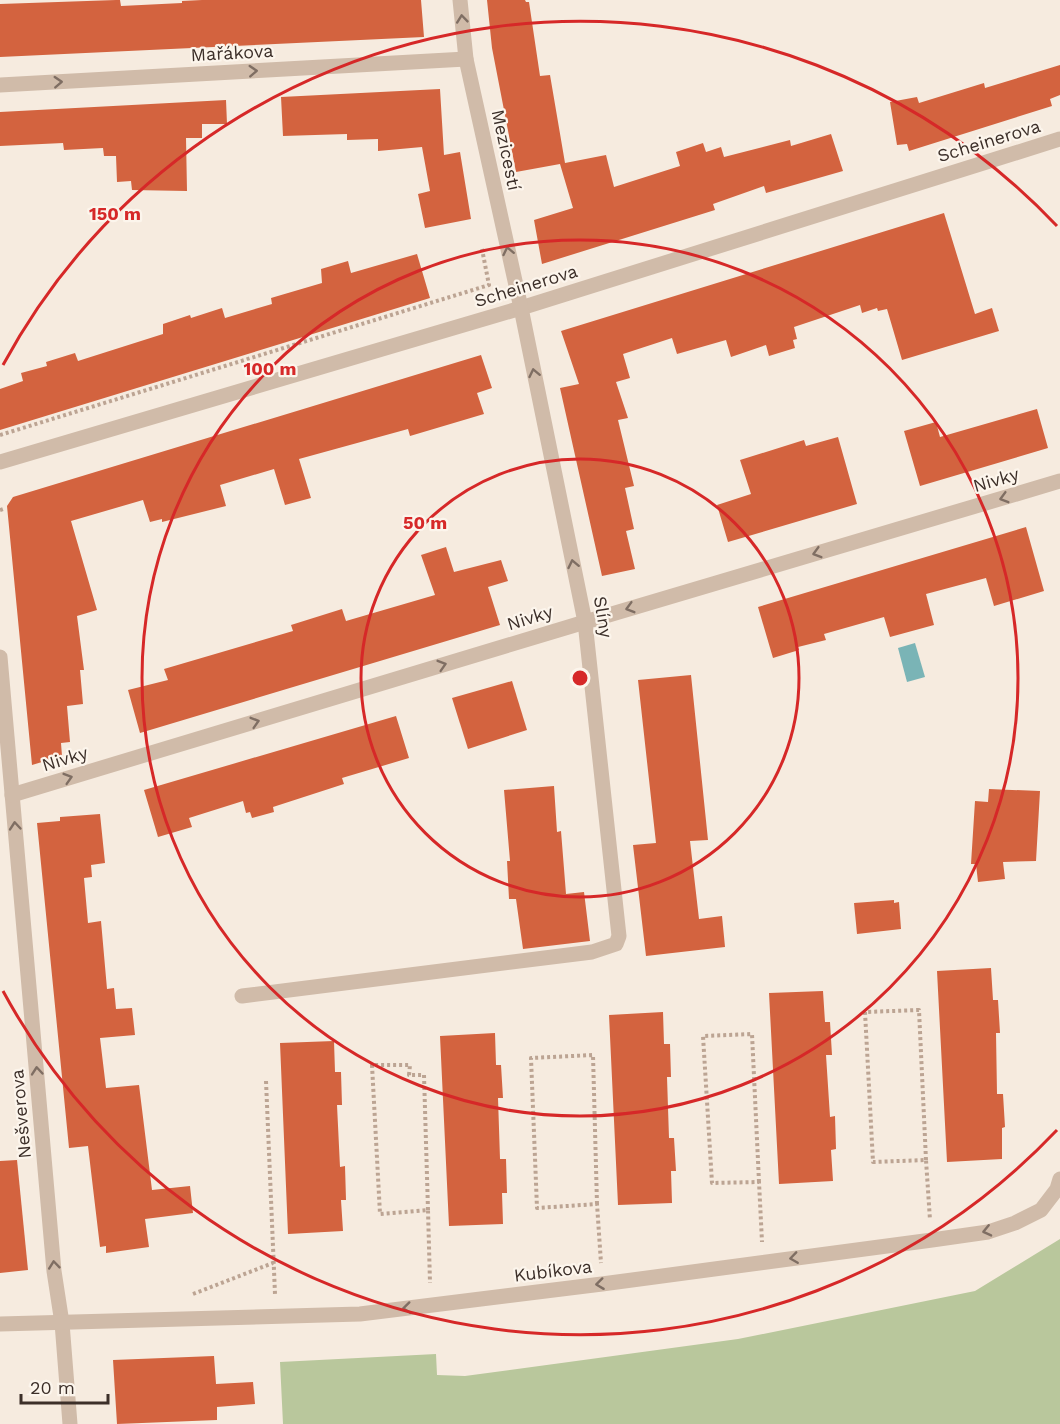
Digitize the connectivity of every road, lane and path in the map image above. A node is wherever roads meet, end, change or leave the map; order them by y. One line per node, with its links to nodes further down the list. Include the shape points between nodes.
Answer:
1 (460, 0): 2 (street, Mezicestí, one-way to 1)
2 (466, 59): 3 (street, Mařákova, one-way to 2); 6 (street, Mezicestí, one-way to 2)
3 (0, 85)
4 (1060, 139): 6 (street, Scheinerova)
5 (481, 240): 7 (path, via 489,285)
6 (521, 308): 8 (street, Scheinerova); 10 (street, Slíny, one-way to 6)
7 (0, 435)
8 (0, 462)
9 (1060, 481): 10 (street, Nivky, one-way to 10)
10 (585, 622): 12 (street, Nivky, one-way to 10); 13 (street, Slíny, via 619,936 616,944 592,952)
11 (0, 657): 12 (street, Nešverova)
12 (12, 795): 27 (street, Nešverova, one-way to 12, via 54,1271)
13 (242, 996)
14 (266, 1081): 22 (path)
15 (926, 1160): 15 (path, via 873,1162 865,1012 919,1011); 20 (path)
16 (1060, 1179): 27 (street, Kubíkova, one-way to 27, via 1041,1210 988,1232 360,1314)
17 (759, 1182): 17 (path, via 712,1183 703,1036 752,1034); 21 (path)
18 (597, 1204): 18 (path, via 537,1208 531,1058 593,1055); 23 (path)
19 (428, 1210): 19 (path, via 380,1214 372,1065 410,1065 410,1075 424,1075); 24 (path)
20 (930, 1221)
21 (762, 1243)
22 (273, 1263): 25 (path); 26 (path)
23 (601, 1264)
24 (430, 1287)
25 (274, 1294)
26 (187, 1297)
27 (62, 1323): 28 (street, Kubíkova); 29 (street, Nešverova)
28 (0, 1324)
29 (70, 1424)

